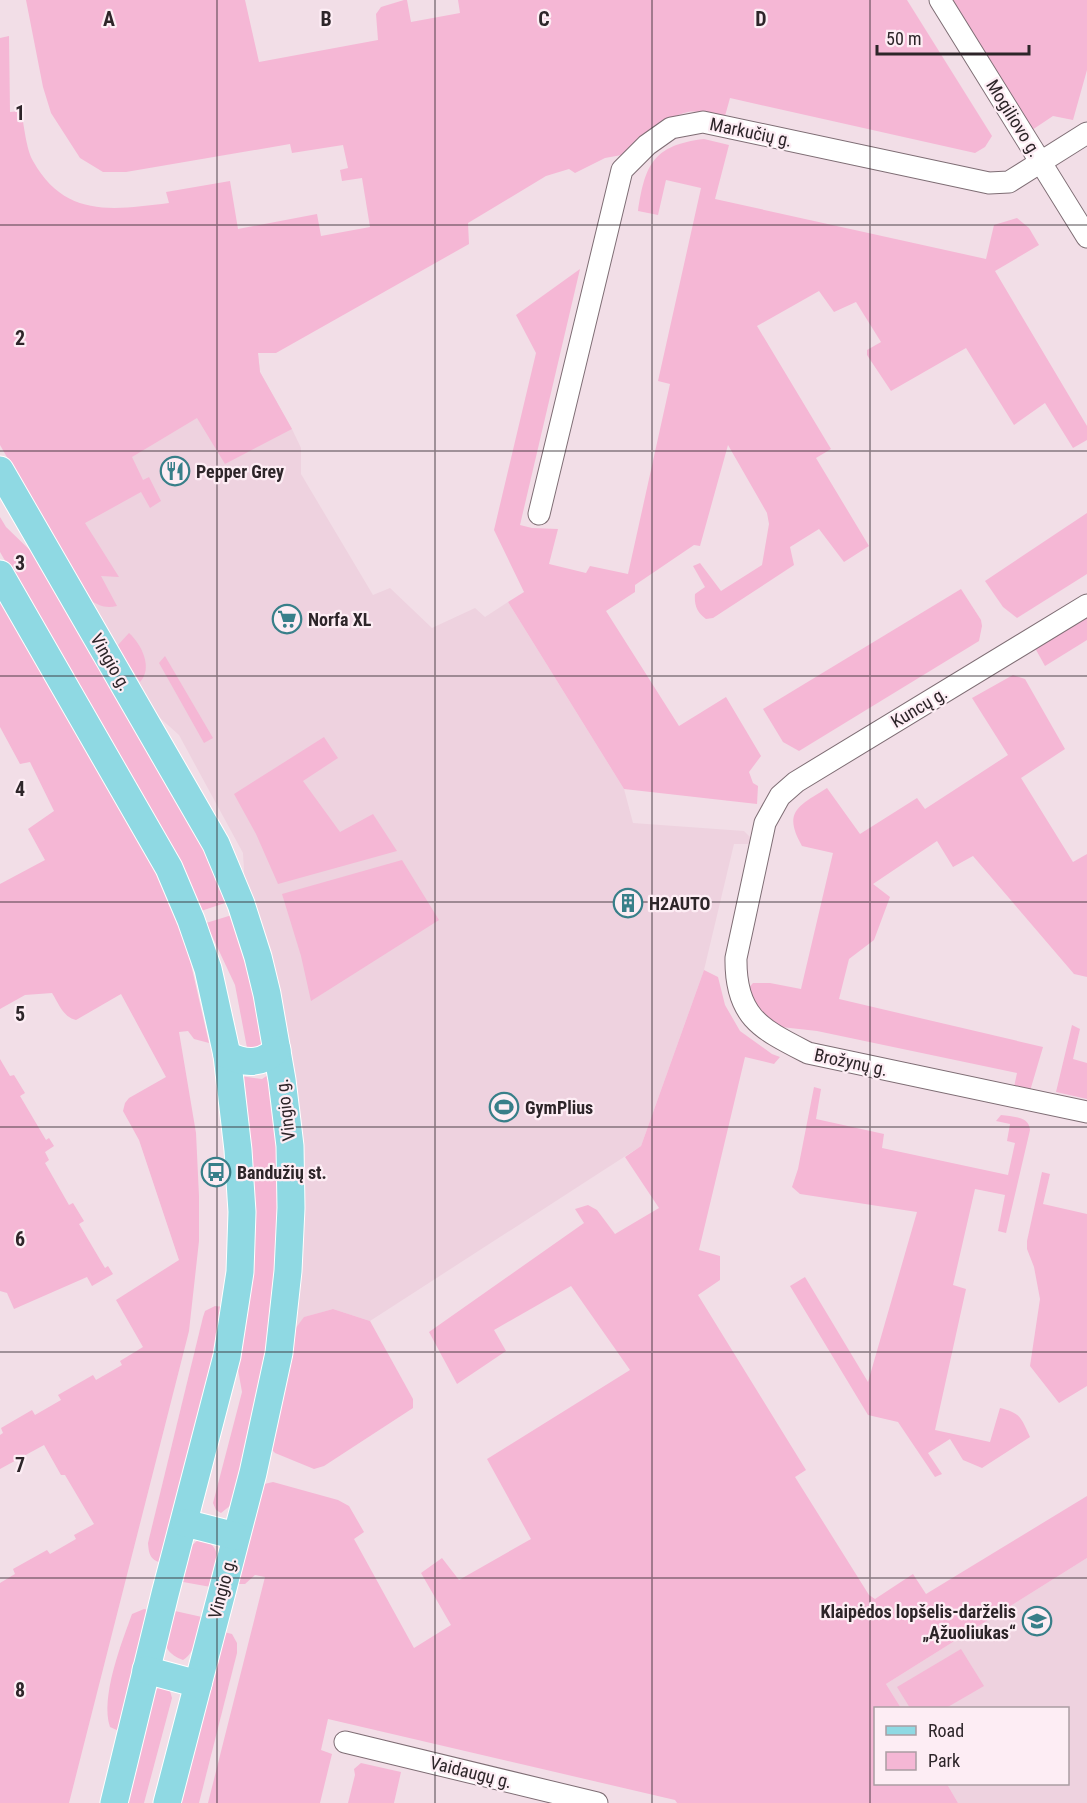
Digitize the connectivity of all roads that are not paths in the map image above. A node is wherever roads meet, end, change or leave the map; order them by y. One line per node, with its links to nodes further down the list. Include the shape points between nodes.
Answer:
1 (940, 0): 3 (street, Mogiliovo g.)
2 (1087, 132): 3 (street, Markučių g.)
3 (1041, 162): 4 (street, Mogiliovo g.); 6 (street, Markučių g., via 1009,182 989,183 702,122 671,128 622,170)
4 (1087, 237)
5 (0, 470): 10 (main road, Vingio g., via 216,844 258,957)
6 (539, 514)
7 (0, 573): 11 (main road, via 169,868 208,969)
8 (1087, 605): 9 (street, Kuncų g., via 796,782 780,796)
9 (765, 823): 12 (street, Brožynų g., via 736,958 742,1002 754,1020 776,1037 808,1053)
10 (277, 1050): 11 (main road, via 270,1057 247,1063); 14 (main road, Vingio g., via 290,1146 288,1271 279,1353)
11 (227, 1055): 13 (main road, via 242,1212 240,1272 227,1356)
12 (1087, 1112)
13 (185, 1523): 14 (main road); 15 (main road)
14 (236, 1536): 16 (main road, Vingio g.)
15 (146, 1670): 16 (main road); 18 (main road)
16 (198, 1684): 19 (main road, Vingio g.)
17 (345, 1742): 20 (street, Vaidaugų g.)
18 (114, 1803)
19 (166, 1803)
20 (597, 1803)

